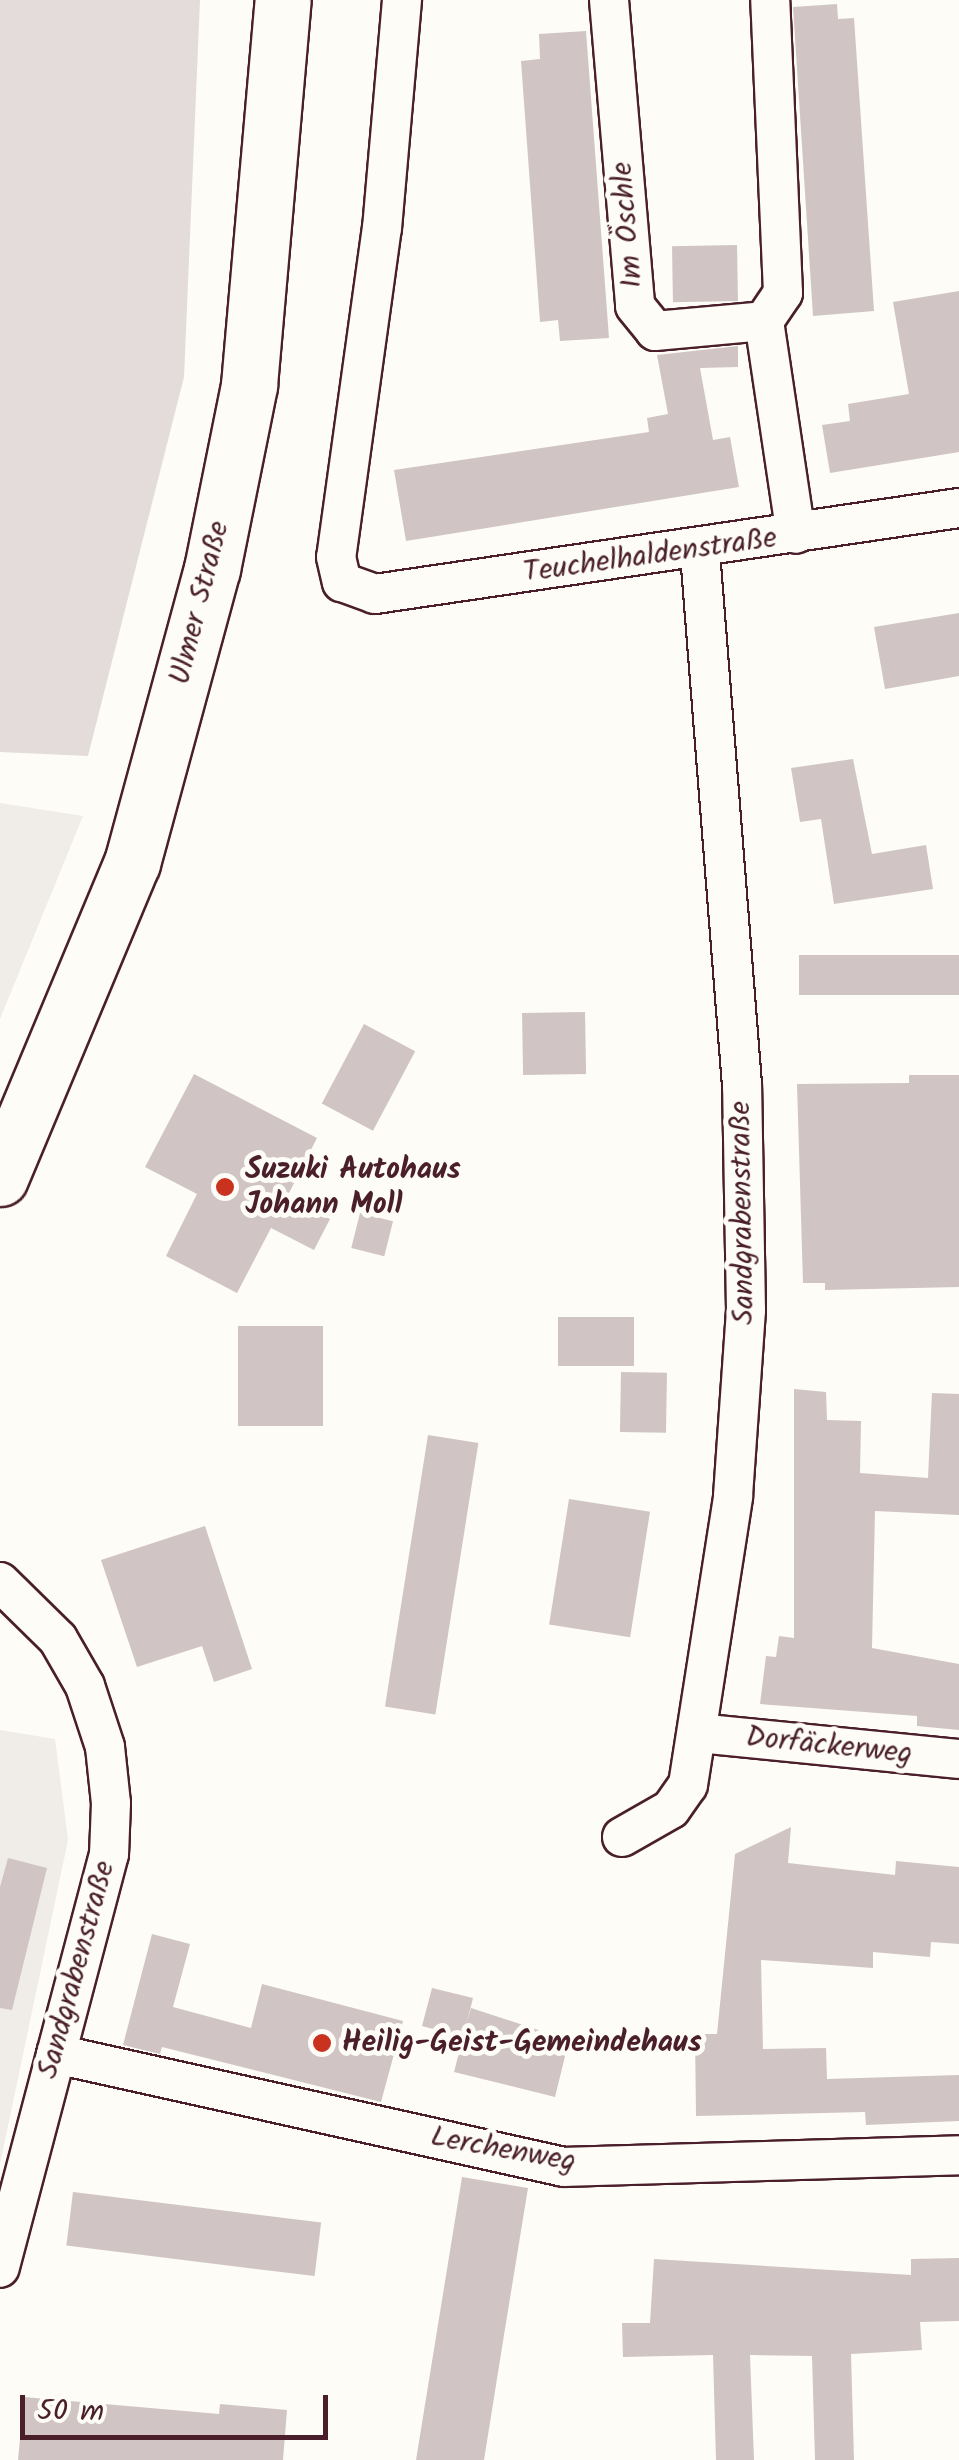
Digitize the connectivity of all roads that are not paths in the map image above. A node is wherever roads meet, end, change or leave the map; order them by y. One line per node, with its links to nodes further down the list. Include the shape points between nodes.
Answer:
1 (283, 0): 9 (main road, Ulmer Straße, via 249,385 212,569 132,863)
2 (402, 0): 8 (street, Teuchelhaldenstraße, via 382,226 336,556 342,582 374,594)
3 (609, 0): 5 (street, Im Öschle, via 640,322 655,331)
4 (770, 0): 5 (street, via 784,294)
5 (764, 321): 7 (street)
6 (959, 508): 7 (street, Teuchelhaldenstraße)
7 (796, 534): 8 (street, Teuchelhaldenstraße)
8 (700, 552): 11 (street, Sandgrabenstraße, via 742,1085 746,1310 733,1496)
9 (0, 1178)
10 (0, 1582): 14 (street, Sandgrabenstraße, via 58,1638 85,1686 105,1747 109,1854)
11 (698, 1733): 12 (street, Dorfäckerweg); 13 (street, Sandgrabenstraße, via 680,1797 638,1833)
12 (959, 1759)
13 (622, 1837)
14 (56, 2054): 15 (street, Lerchenweg, via 564,2167); 16 (street, Sandgrabenstraße)
15 (959, 2154)
16 (0, 2268)

